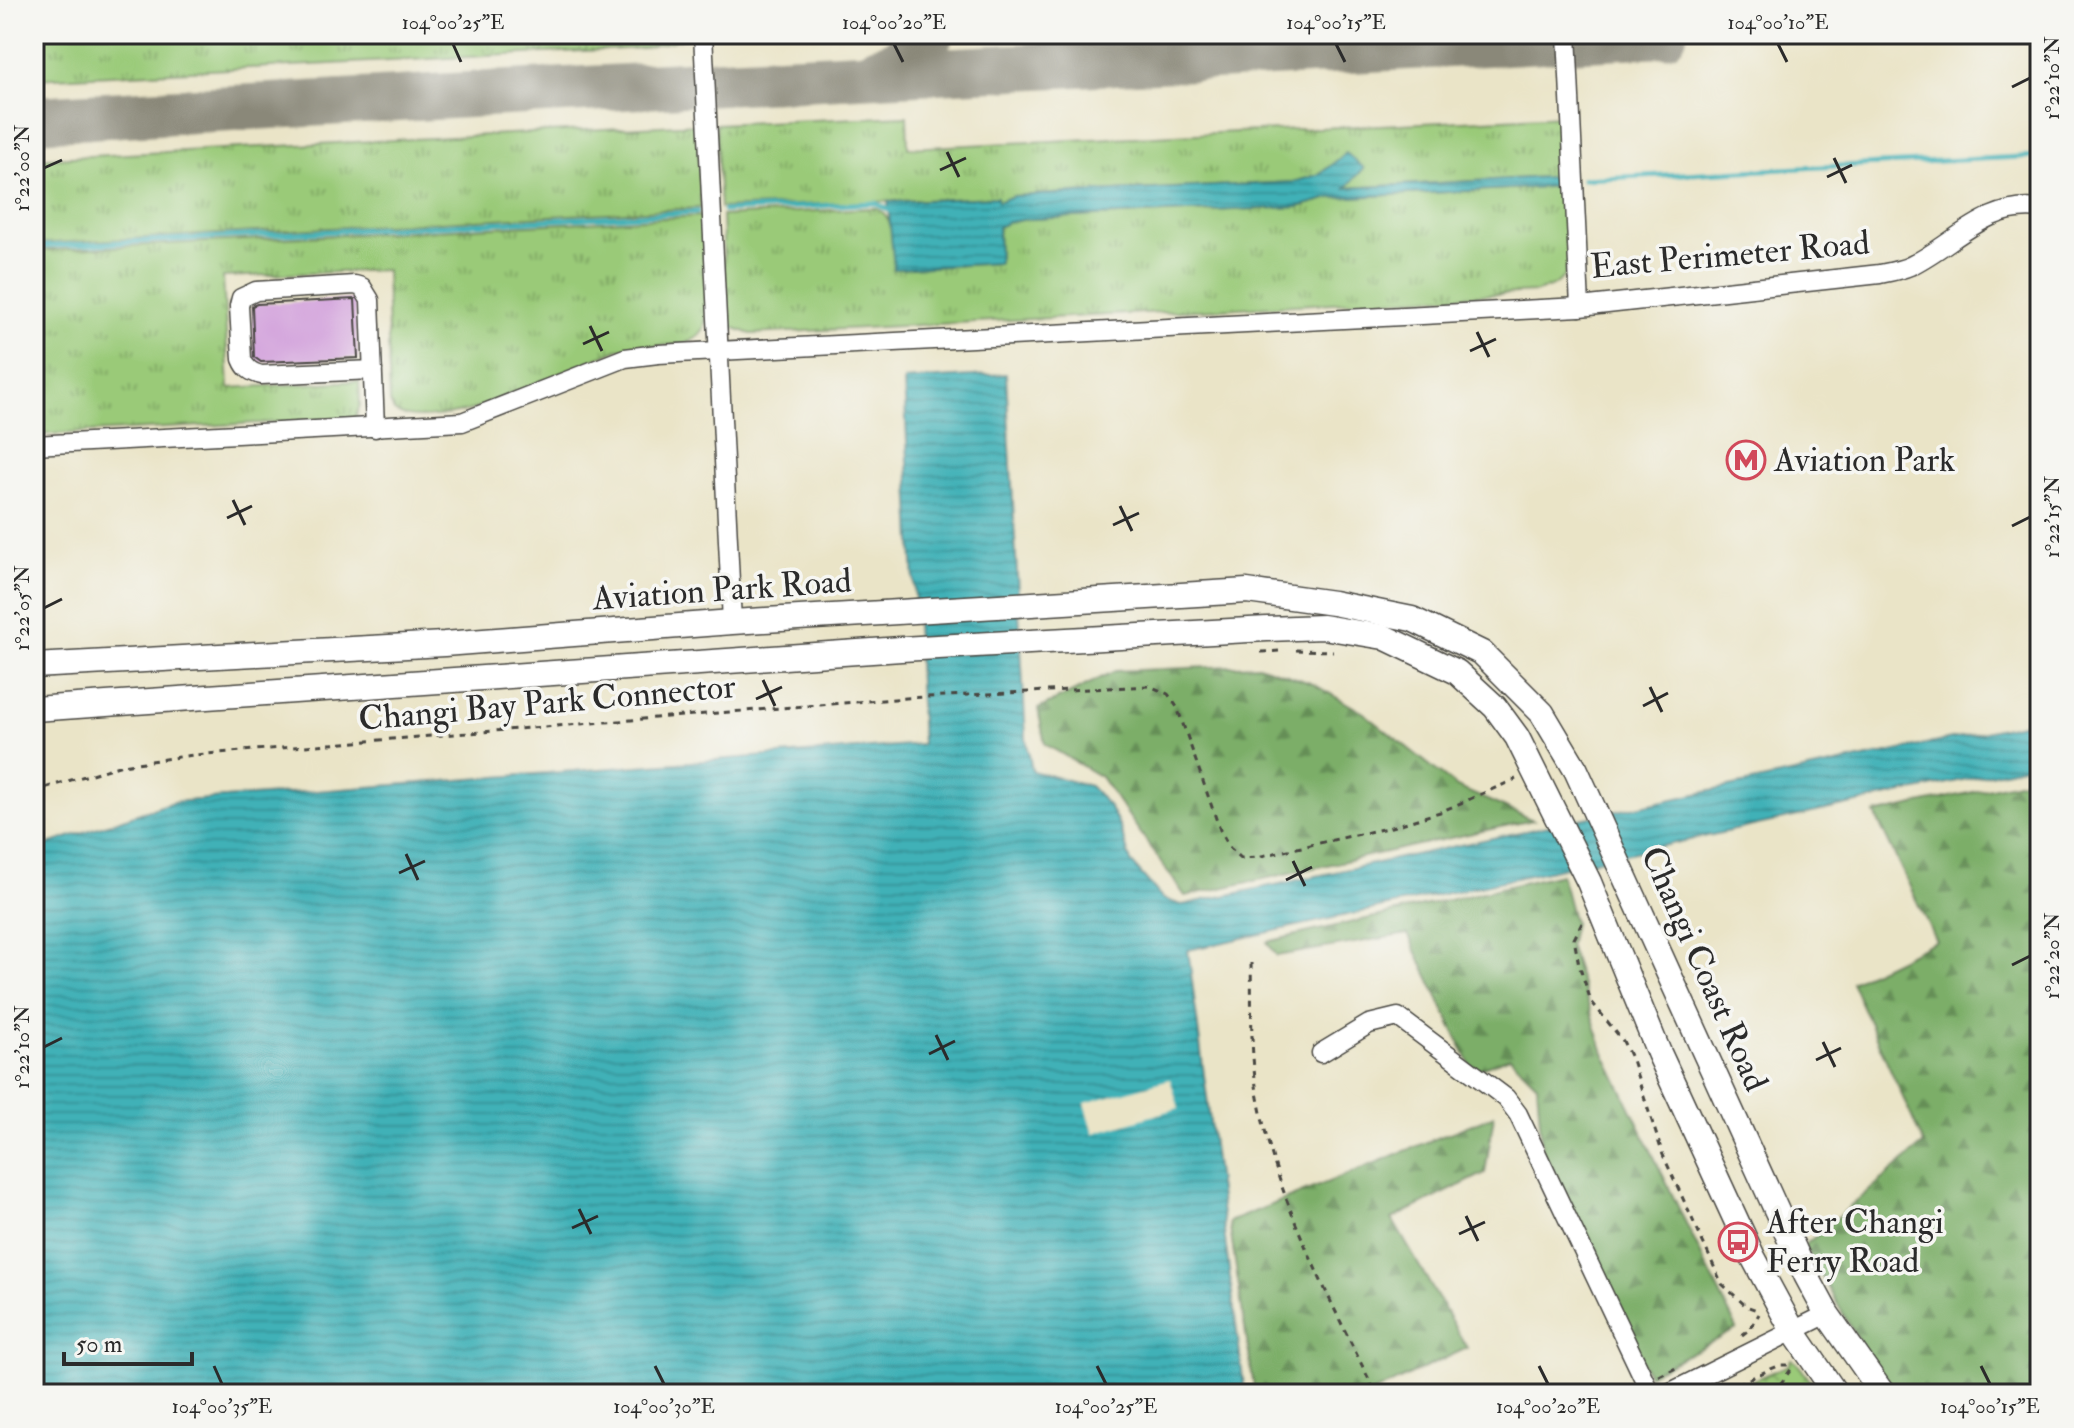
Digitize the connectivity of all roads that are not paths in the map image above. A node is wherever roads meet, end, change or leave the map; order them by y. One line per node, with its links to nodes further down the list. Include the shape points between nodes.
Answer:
1 (703, 34): 5 (street)
2 (1567, 34): 4 (street, East Perimeter Road)
3 (2040, 209): 4 (street, East Perimeter Road, via 2006,209 1984,217 1919,261 1880,274)
4 (1580, 307): 5 (street)
5 (719, 350): 7 (street, via 625,358 462,422); 10 (street)
6 (373, 370): 6 (street, via 370,300 362,287 256,291 241,298 242,359 252,372); 7 (street)
7 (375, 428): 8 (street)
8 (34, 445)
9 (1412, 619): 10 (main road, Aviation Park Road, via 1247,591); 15 (main road, Changi Coast Road, via 1482,653 1542,713 1589,797)
10 (732, 622): 12 (main road, Aviation Park Road)
11 (1384, 637): 13 (main road, Aviation Park Road, via 1323,627 1031,642); 16 (main road, Changi Coast Road, via 1457,672 1495,707 1517,737 1589,882)
12 (34, 666)
13 (34, 709)
14 (1321, 1053): 19 (street, via 1369,1024 1398,1017 1506,1098)
15 (1713, 1074): 16 (main road, via 1705,1094); 17 (main road, Changi Coast Road)
16 (1678, 1094): 18 (main road, Changi Coast Road)
17 (1827, 1314): 18 (street); 22 (main road, Changi Coast Road)
18 (1793, 1331): 20 (street); 21 (main road, Changi Coast Road)
19 (1648, 1388)
20 (1667, 1394)
21 (1836, 1394)
22 (1883, 1394)

